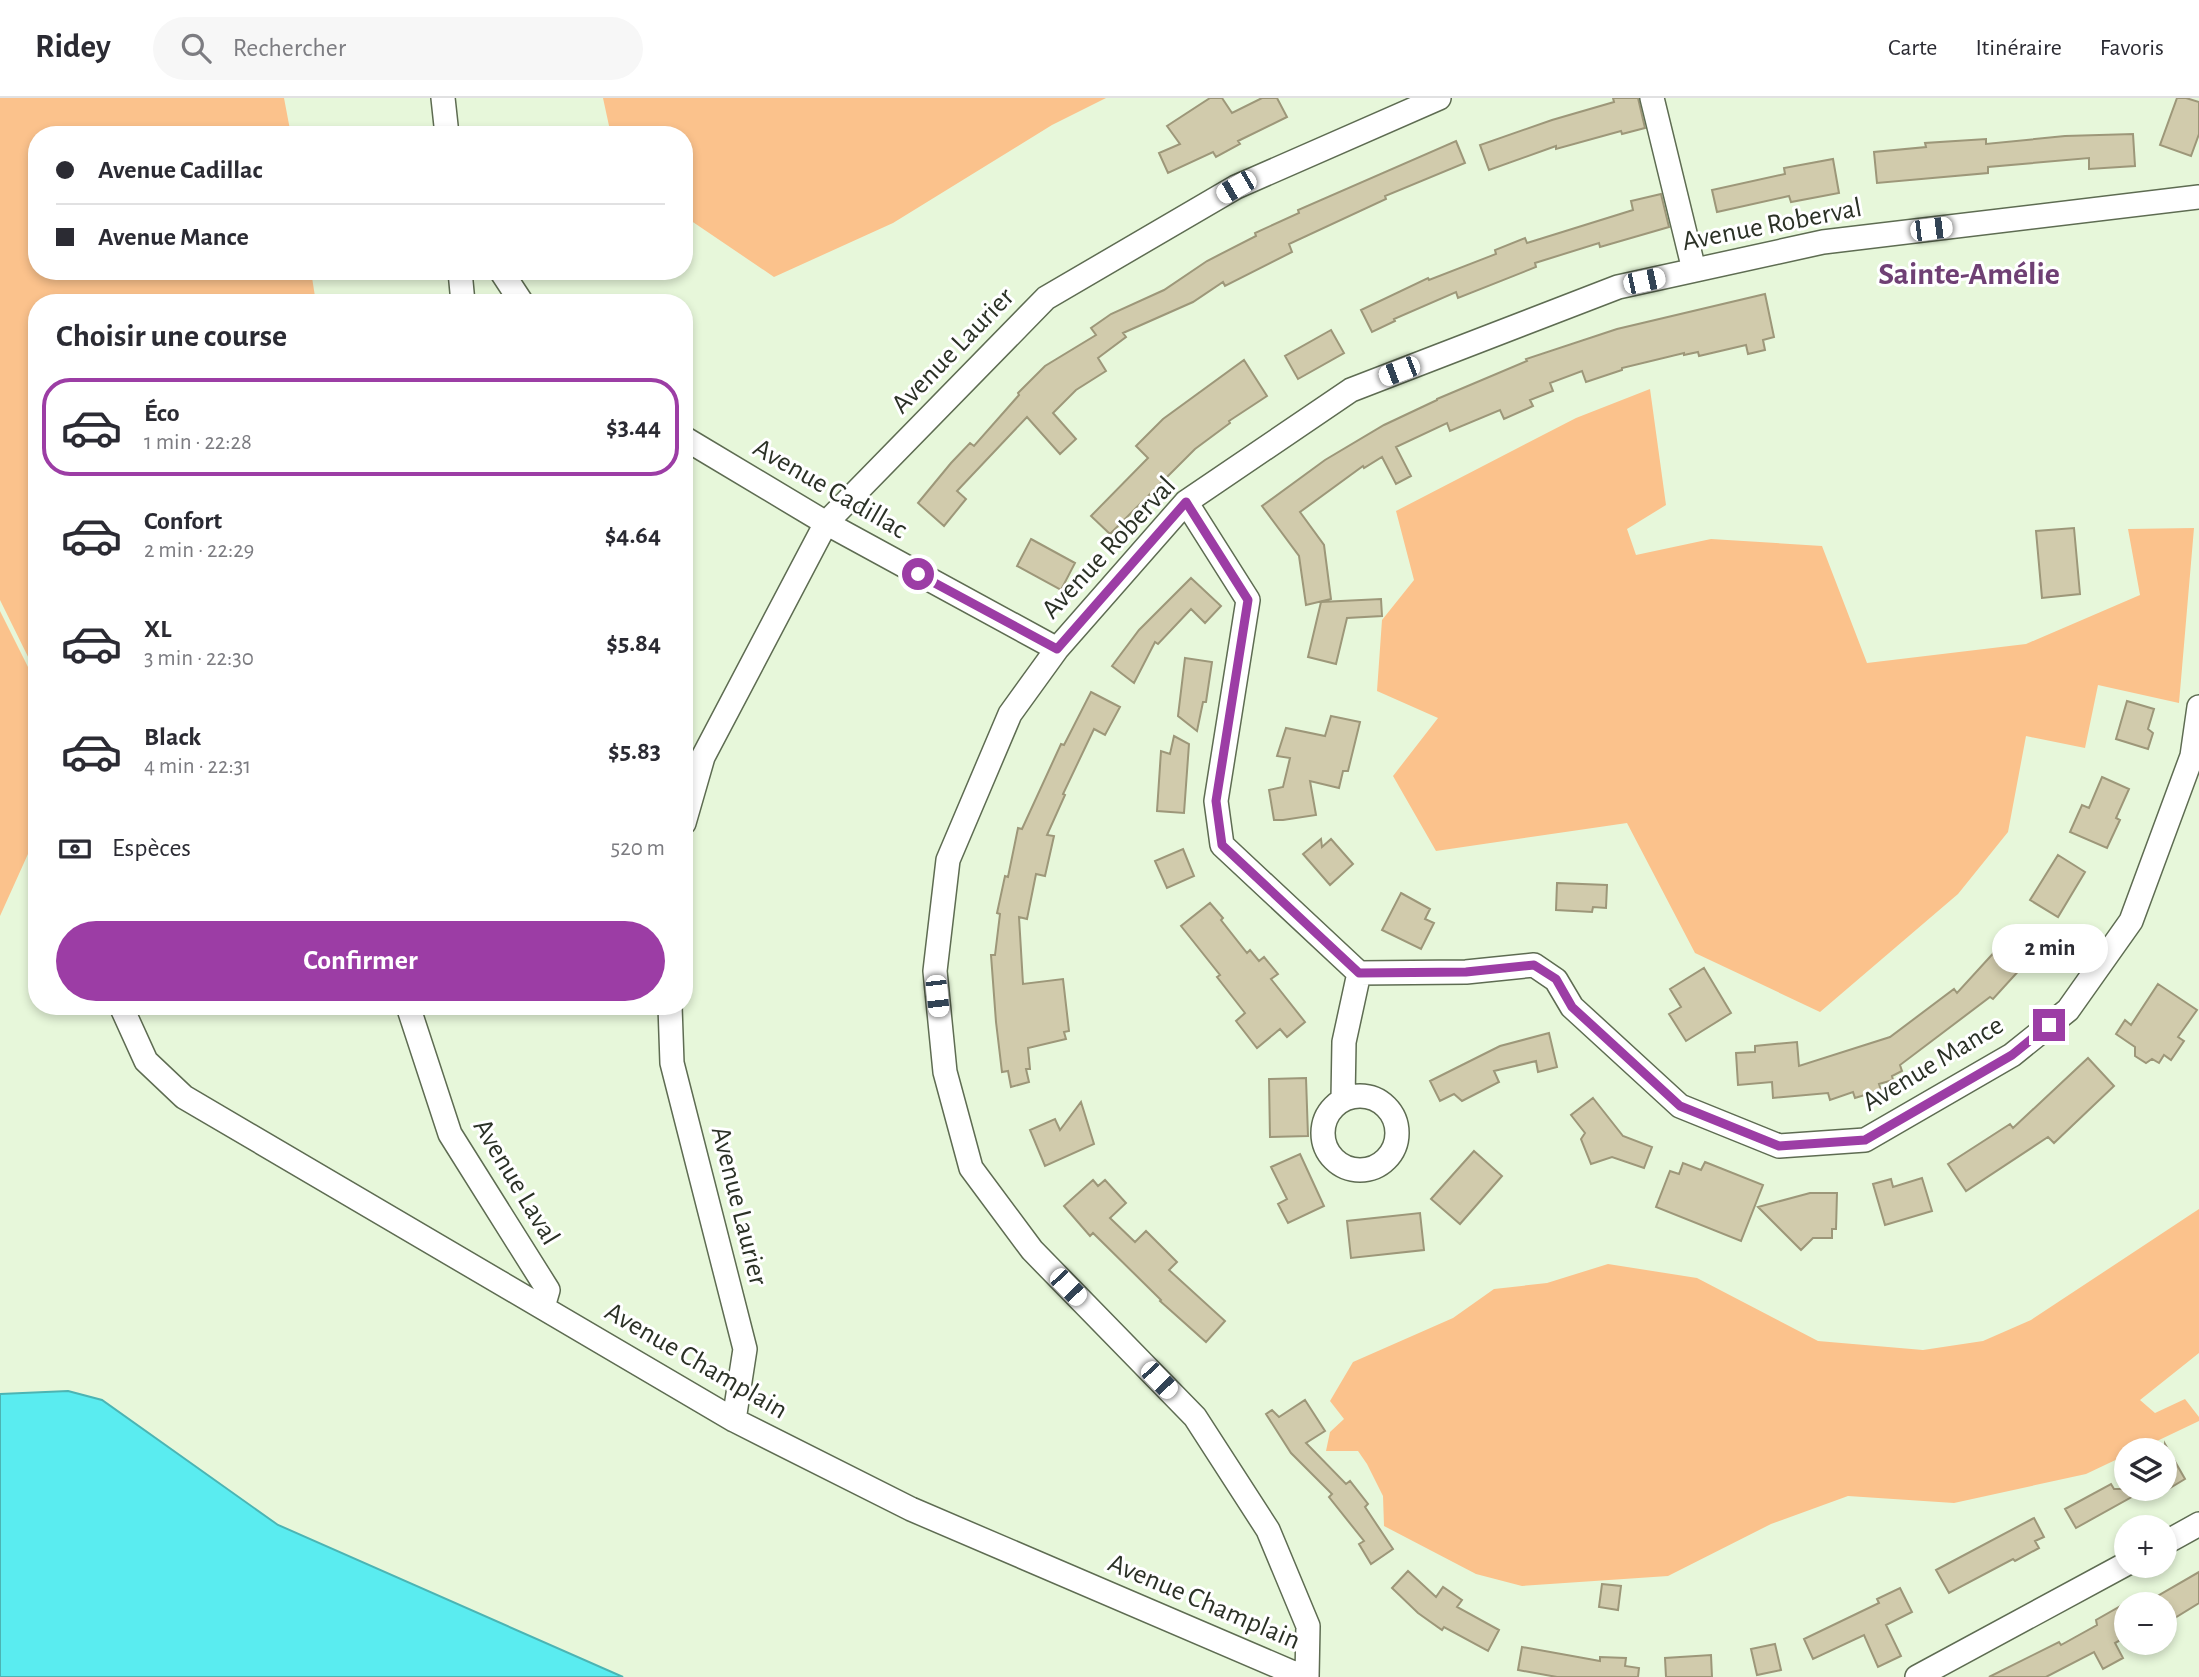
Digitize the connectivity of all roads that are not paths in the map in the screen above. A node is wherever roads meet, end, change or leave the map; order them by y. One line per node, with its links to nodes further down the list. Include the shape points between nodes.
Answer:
1 (443, 98): 4 (street)
2 (1439, 98): 9 (street, Avenue Laurier, via 1236,187 1046,298)
3 (1652, 98): 6 (street)
4 (446, 126)
5 (2199, 197): 6 (street, Avenue Roberval, via 1823,242)
6 (1694, 270): 8 (street, Avenue Roberval, via 1618,286 1351,390)
7 (693, 443): 9 (street, Avenue Cadillac)
8 (1186, 502): 10 (street, Avenue Roberval); 13 (street, via 1248,600 1216,801 1222,845)
9 (826, 523): 10 (street, Avenue Cadillac); 12 (street, Avenue Laurier, via 703,757)
10 (1057, 649): 23 (street, Avenue Roberval, via 1010,714 948,860 935,971 945,1072 971,1168 1032,1250 1195,1417 1268,1530 1308,1626)
11 (2199, 707): 13 (street, Avenue Mance, via 2192,756 2131,921 2068,1010 2012,1055 1865,1140 1779,1146 1680,1106 1572,1007 1556,979 1534,965 1466,972)
12 (693, 792)
13 (1359, 973): 17 (street, via 1344,1042)
14 (125, 1015): 18 (street, Avenue Champlain, via 146,1061 184,1097)
15 (411, 1015): 18 (street, Avenue Laval, via 450,1135 548,1290)
16 (670, 1015): 19 (street, Avenue Laurier, via 672,1063 745,1349)
17 (1343, 1100)
18 (543, 1307): 19 (street, Avenue Champlain)
19 (734, 1420): 23 (street, Avenue Champlain, via 911,1509)
20 (2199, 1524): 21 (street)
21 (2177, 1536)
22 (2114, 1570): 24 (street)
23 (1305, 1677)
24 (1917, 1677)

